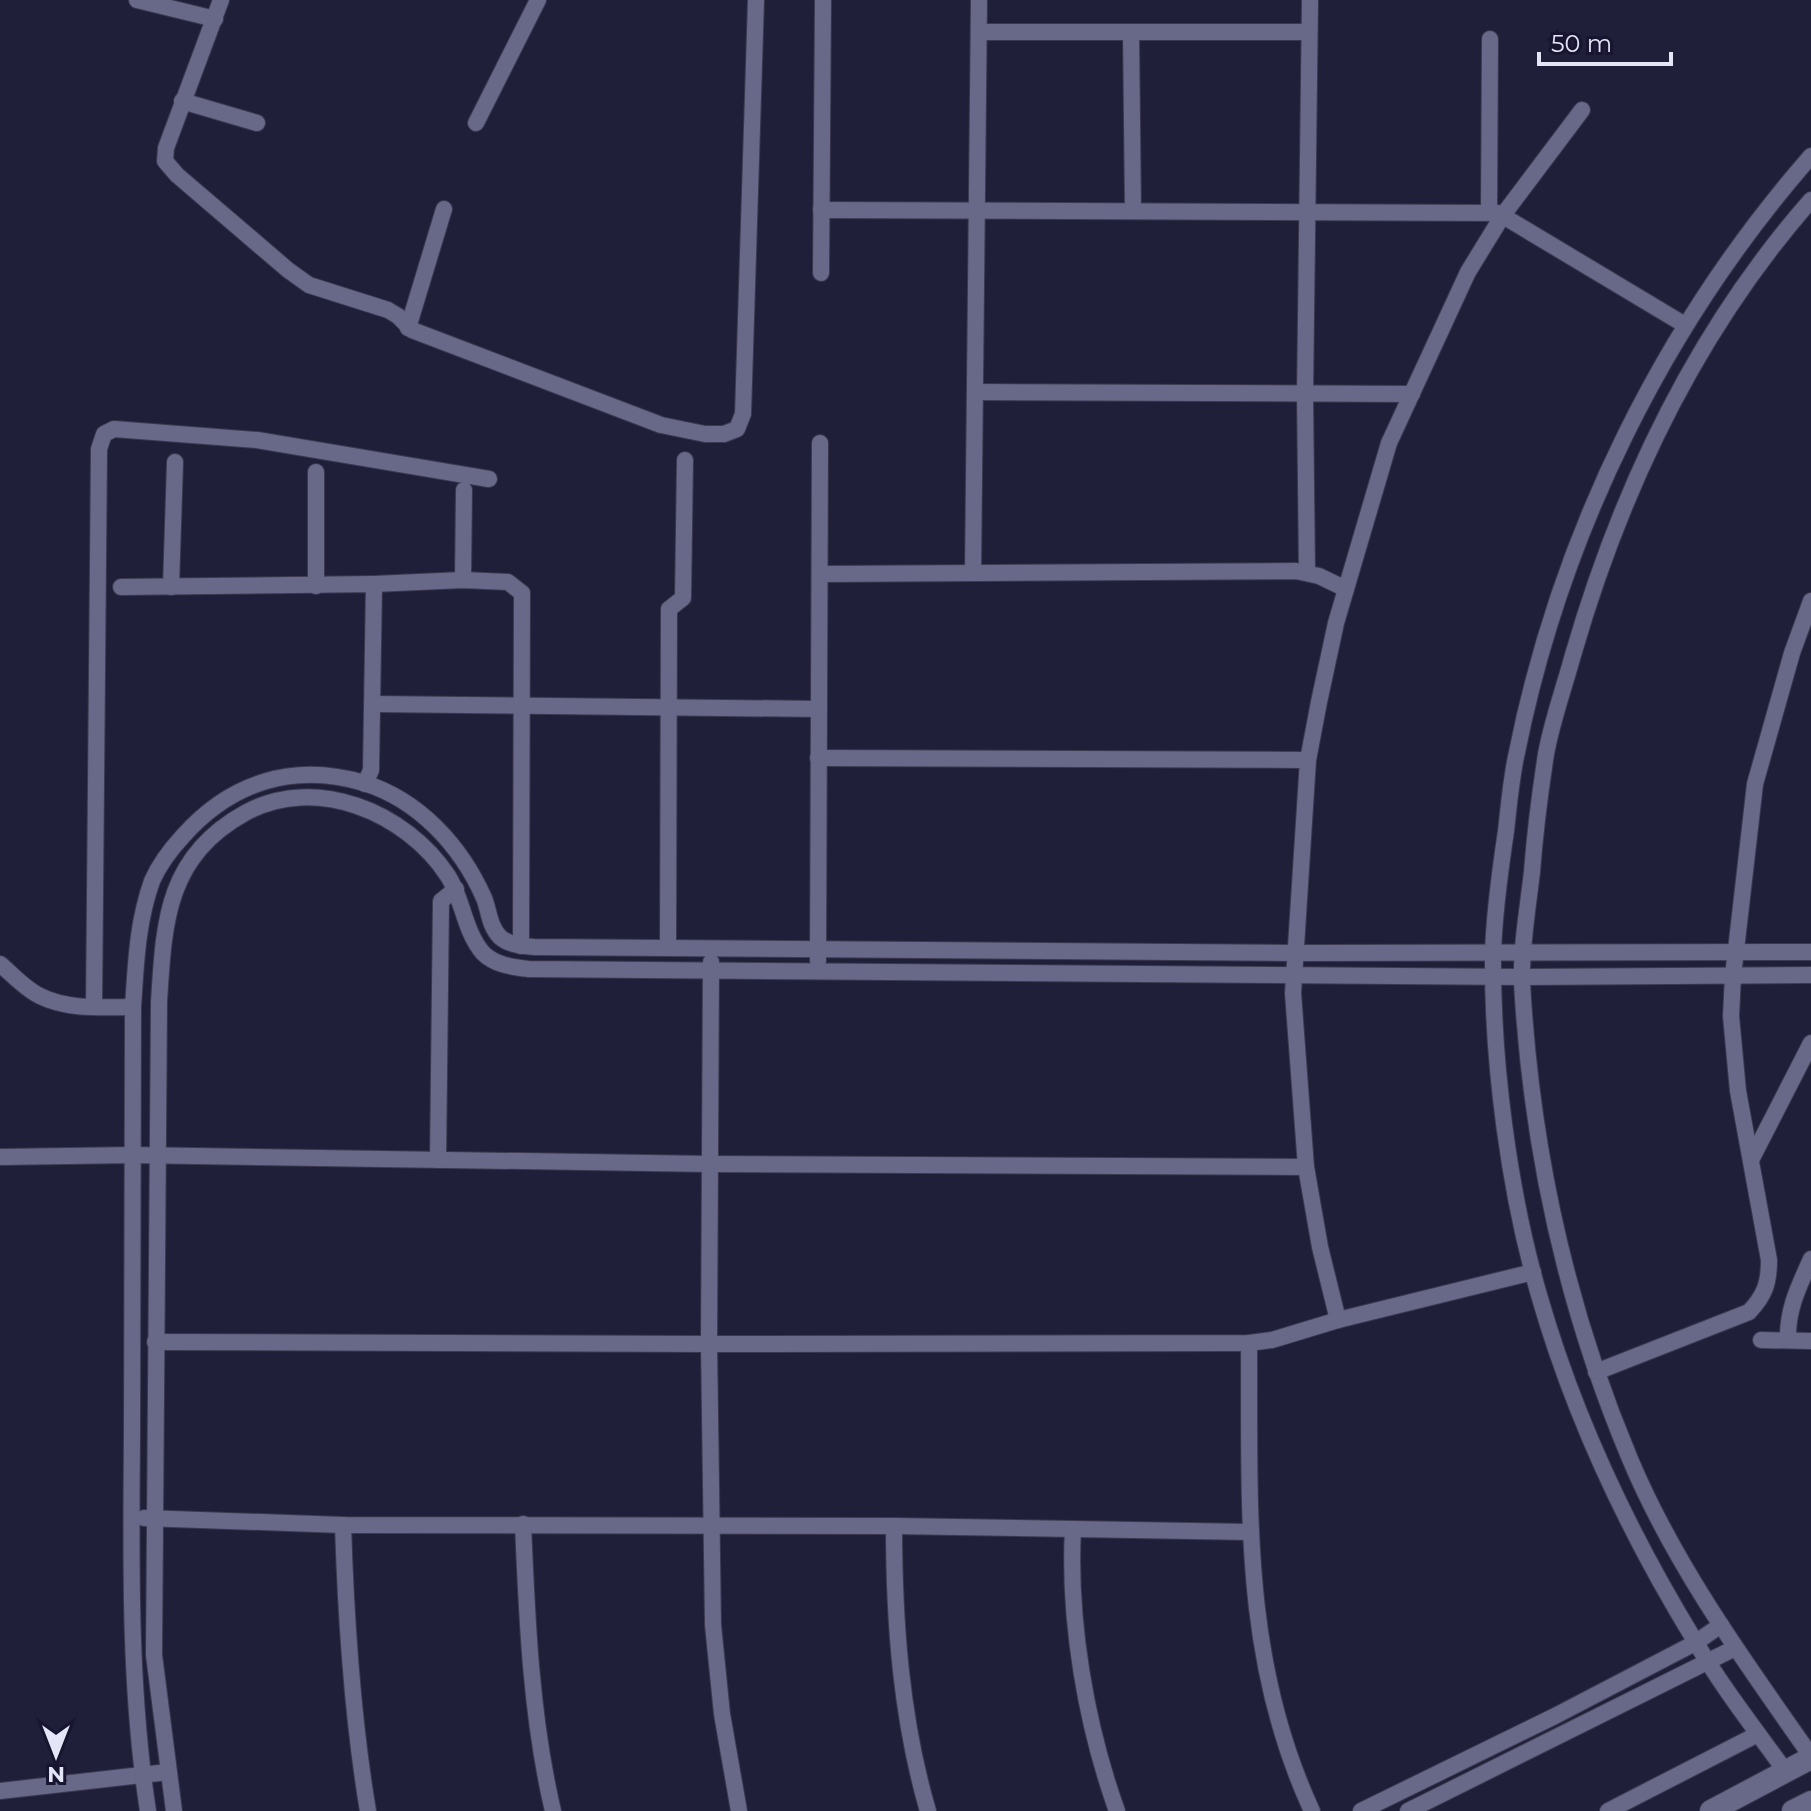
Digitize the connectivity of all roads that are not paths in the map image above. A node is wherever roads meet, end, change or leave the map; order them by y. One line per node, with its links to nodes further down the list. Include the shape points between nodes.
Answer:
1 (137, 0): 8 (street)
2 (221, 0): 8 (street)
3 (538, 0): 16 (street)
4 (756, 0): 27 (street, via 743,414 737,429 705,434 661,425)
5 (823, 0): 20 (street)
6 (979, 0): 9 (street)
7 (1310, 0): 11 (street)
8 (215, 19): 13 (street)
9 (979, 32): 10 (street); 21 (street)
10 (1131, 32): 11 (street); 22 (street)
11 (1309, 32): 23 (street)
12 (1490, 39): 24 (street)
13 (182, 101): 15 (street); 27 (street, via 164,156 177,175 309,285 388,310)
14 (1582, 110): 24 (street)
15 (257, 123)
16 (476, 123)
17 (1811, 156): 26 (street, via 1724,265)
18 (1811, 200): 60 (street, via 1697,359 1620,513 1591,593 1547,750)
19 (444, 209): 27 (street)
20 (821, 210): 21 (street); 25 (street)
21 (977, 210): 22 (street); 28 (street)
22 (1133, 211): 23 (street)
23 (1307, 211): 24 (street); 30 (street)
24 (1496, 213): 26 (street); 29 (street)
25 (821, 273)
26 (1685, 325): 59 (street, via 1631,421 1594,504 1536,671 1516,755)
27 (408, 328)
28 (975, 392): 30 (street); 38 (street)
29 (1412, 394): 30 (street); 45 (street, via 1389,443)
30 (1305, 395): 37 (street)
31 (820, 443): 39 (street)
32 (685, 460): 49 (street, via 683,598 669,609)
33 (175, 462): 44 (street)
34 (316, 472): 42 (street)
35 (489, 479): 72 (street, via 257,440 114,429 104,434 99,449 96,583)
36 (464, 490): 40 (street)
37 (1307, 572): 38 (street); 45 (street)
38 (973, 573): 39 (street)
39 (821, 574): 50 (street)
40 (463, 580): 41 (street); 48 (street, via 508,582 522,593)
41 (374, 584): 42 (street); 47 (street)
42 (316, 586): 44 (street)
43 (121, 587): 44 (street)
44 (171, 587)
45 (1346, 589): 52 (street)
46 (1811, 601): 61 (street, via 1755,784)
47 (373, 704): 48 (street); 53 (street, via 371,770)
48 (523, 704): 49 (street); 55 (street)
49 (669, 707): 50 (street); 56 (street)
50 (819, 709): 51 (street)
51 (818, 758): 52 (street); 58 (street)
52 (1308, 760): 63 (street)
53 (365, 784): 55 (street, via 389,793 433,823 465,864 499,936); 73 (street, via 314,774 267,780 218,803 196,821 171,849 150,887 138,934)
54 (456, 889): 65 (street, via 484,954 505,966); 76 (street, via 412,837 374,813 334,799 272,802 230,821 212,837 177,883 163,931); 78 (street, via 441,901)
55 (521, 946): 56 (street)
56 (668, 948): 57 (street)
57 (712, 949): 58 (street); 65 (street)
58 (817, 951): 63 (street); 66 (street)
59 (1493, 951): 60 (street); 63 (street); 70 (street)
60 (1524, 951): 61 (street); 71 (street)
61 (1736, 951): 62 (street); 69 (street)
62 (1811, 952)
63 (1294, 953): 67 (street)
64 (0, 964): 72 (street, via 37,995 59,1004)
65 (711, 970): 66 (street); 80 (street)
66 (819, 971): 67 (street)
67 (1293, 974): 70 (street); 81 (street)
68 (1811, 975): 69 (street)
69 (1733, 976): 71 (street); 79 (street, via 1738,1091)
70 (1494, 977): 71 (street); 83 (street, via 1517,1207)
71 (1522, 977): 91 (street, via 1552,1218)
72 (94, 1007): 73 (street)
73 (133, 1007): 75 (street)
74 (1811, 1043): 79 (street)
75 (134, 1155): 76 (street); 77 (street); 92 (street)
76 (158, 1156): 78 (street); 88 (street)
77 (0, 1157)
78 (438, 1160): 80 (street)
79 (1751, 1160): 91 (street, via 1769,1260 1762,1298 1749,1312)
80 (709, 1164): 81 (street); 90 (street)
81 (1306, 1167): 84 (street)
82 (1811, 1259): 86 (street, via 1787,1320)
83 (1533, 1272): 84 (street); 101 (street, via 1567,1382 1601,1466)
84 (1338, 1320): 89 (street)
85 (1761, 1340): 86 (street)
86 (1788, 1340): 87 (street)
87 (1811, 1341)
88 (155, 1342): 90 (street); 93 (street)
89 (1249, 1343): 90 (street); 99 (street)
90 (709, 1344): 96 (street)
91 (1596, 1372): 100 (street, via 1670,1540)
92 (132, 1518): 93 (street); 108 (street)
93 (153, 1518): 95 (street); 106 (street, via 154,1655)
94 (523, 1524): 95 (street); 96 (street); 114 (street, via 533,1676)
95 (343, 1525): 113 (street, via 345,1608)
96 (710, 1526): 97 (street); 115 (street, via 722,1714)
97 (894, 1526): 98 (street); 116 (street, via 901,1682)
98 (1073, 1529): 99 (street); 117 (street, via 1076,1632 1089,1709)
99 (1250, 1532): 118 (street, via 1265,1672 1290,1761)
100 (1721, 1625): 101 (street); 102 (street)
101 (1695, 1643): 103 (street); 119 (street)
102 (1735, 1648): 103 (street); 105 (street)
103 (1709, 1662): 104 (street); 120 (street)
104 (1758, 1734): 107 (street); 121 (street)
105 (1811, 1757): 107 (main road)
106 (168, 1772): 108 (street); 112 (street)
107 (1786, 1772): 122 (main road)
108 (142, 1775): 109 (street); 111 (street)
109 (0, 1791)
110 (1811, 1802): 123 (main road)
111 (148, 1811)
112 (174, 1811)
113 (368, 1811)
114 (553, 1811)
115 (739, 1811)
116 (928, 1811)
117 (1117, 1811)
118 (1312, 1811)
119 (1361, 1811)
120 (1408, 1811)
121 (1608, 1811)
122 (1711, 1811)
123 (1793, 1811)

